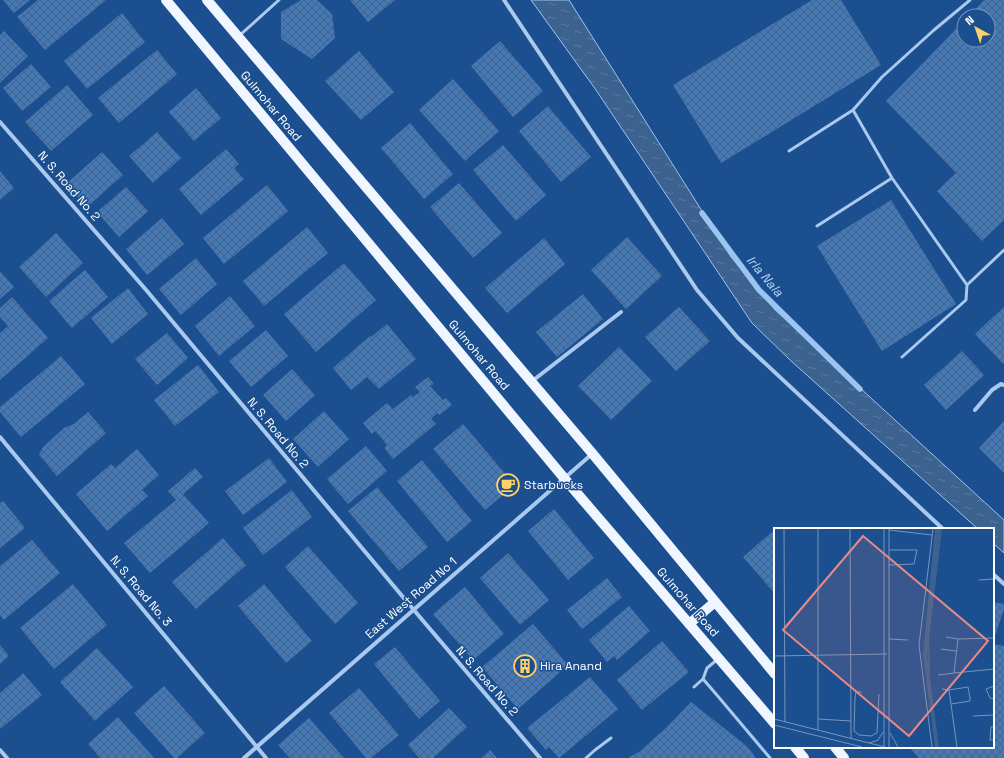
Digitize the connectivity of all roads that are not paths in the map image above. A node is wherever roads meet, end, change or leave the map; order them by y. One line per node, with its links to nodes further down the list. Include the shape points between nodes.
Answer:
1 (166, 0): 21 (main road, Gulmohar Road)
2 (207, 0): 6 (main road, Gulmohar Road)
3 (279, 0): 6 (lane)
4 (504, 0): 22 (street, via 697,290 738,338)
5 (970, 0): 7 (lane, via 882,77)
6 (237, 37): 16 (main road, Gulmohar Road)
7 (853, 110): 9 (lane); 10 (lane)
8 (0, 122): 26 (street, N. S. Road No. 2, via 147,291)
9 (789, 151)
10 (892, 178): 11 (lane); 13 (lane)
11 (817, 226)
12 (1004, 250): 13 (lane)
13 (967, 285): 15 (lane, via 966,300)
14 (621, 312): 16 (street)
15 (902, 357)
16 (531, 382): 20 (main road, Gulmohar Road)
17 (1004, 385): 18 (street, via 1001,384 992,390)
18 (975, 410)
19 (0, 437): 34 (street, N. S. Road No. 3)
20 (592, 453): 21 (street, East West Road No 1); 25 (main road, Gulmohar Road)
21 (564, 478): 26 (street, East West Road No 1); 27 (main road, Gulmohar Road)
22 (942, 528)
23 (994, 575): 24 (street)
24 (1004, 584)
25 (715, 602): 27 (main road); 29 (main road, Gulmohar Road)
26 (412, 609): 34 (street, East West Road No 1); 41 (street, N. S. Road No. 2)
27 (689, 624): 28 (main road, Gulmohar Road)
28 (718, 658): 30 (lane, via 707,668); 32 (main road, Gulmohar Road)
29 (774, 673)
30 (703, 679): 31 (lane); 43 (lane)
31 (694, 687)
32 (774, 723)
33 (611, 738): 42 (lane)
34 (257, 747): 39 (street, East West Road No 1); 40 (street, N. S. Road No. 3)
35 (796, 748): 44 (main road)
36 (836, 748): 45 (main road)
37 (0, 750): 38 (street)
38 (7, 758)
39 (244, 758)
40 (266, 758)
41 (540, 758)
42 (586, 758)
43 (770, 758)
44 (804, 758)
45 (844, 758)

